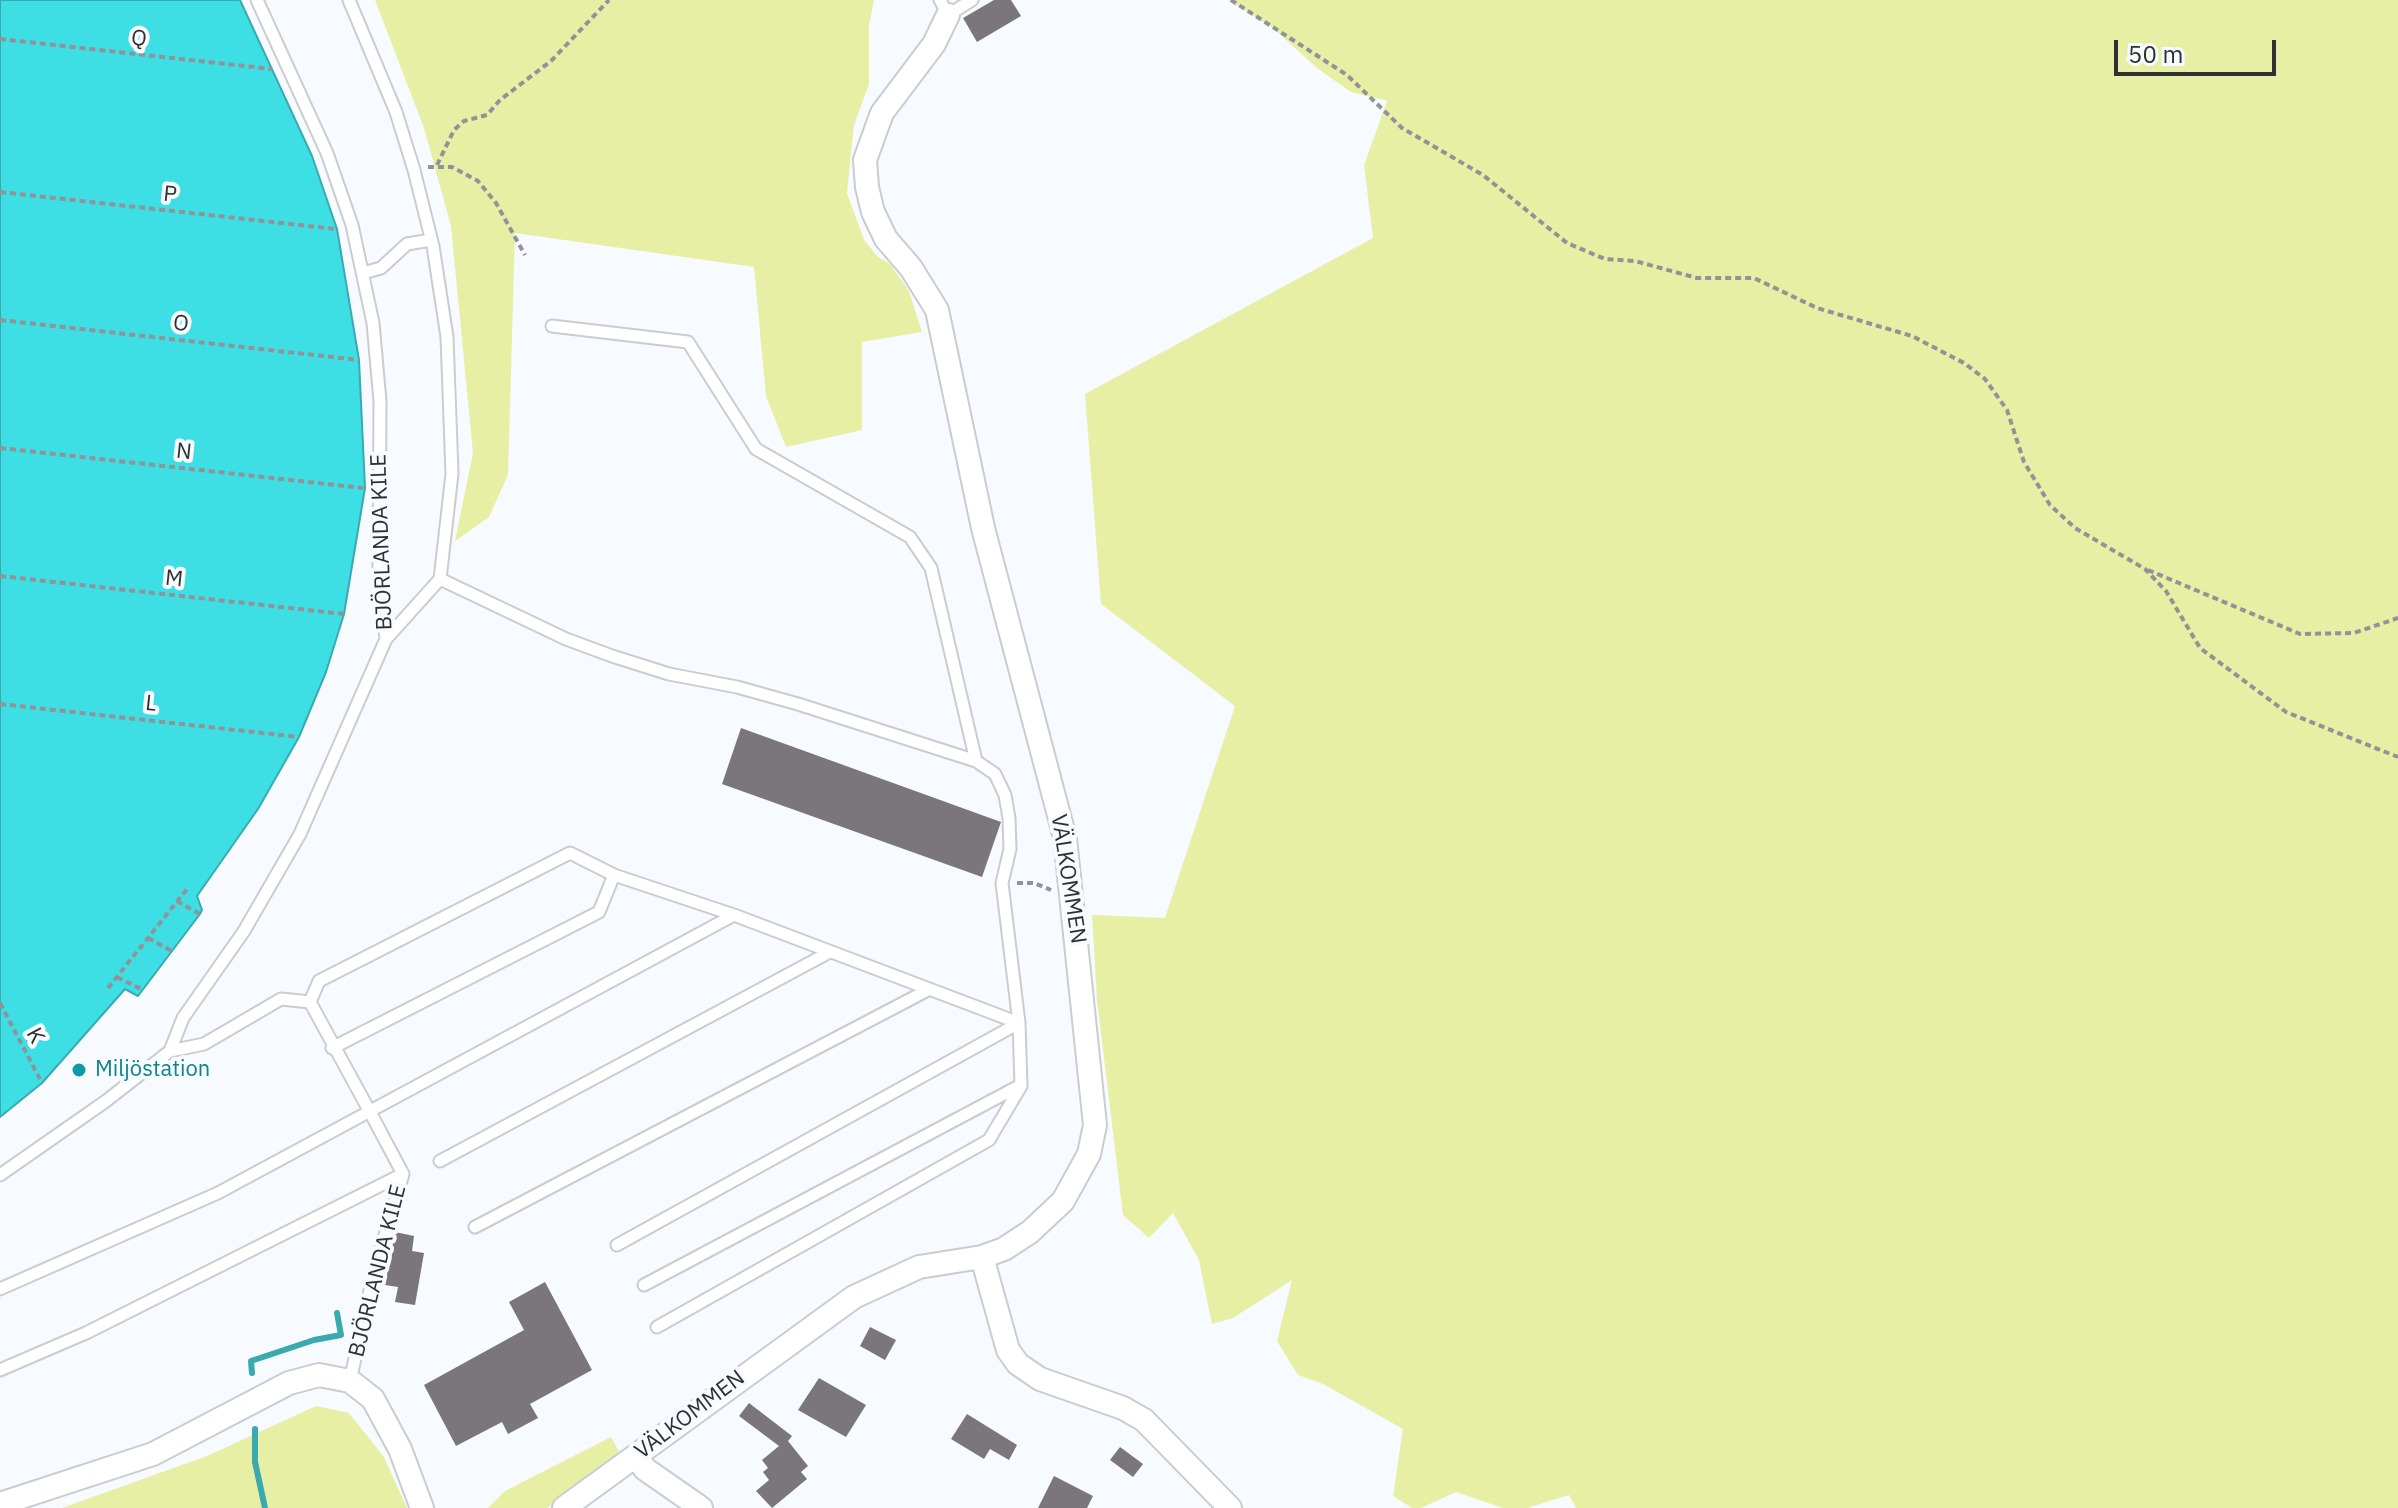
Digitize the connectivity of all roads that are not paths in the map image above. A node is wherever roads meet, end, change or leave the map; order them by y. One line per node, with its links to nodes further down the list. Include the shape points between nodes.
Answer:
1 (257, 0): 6 (lane, BJÖRLANDA KILE, via 327,153)
2 (349, 0): 5 (lane, via 396,112)
3 (972, 0): 4 (lane)
4 (944, 7): 26 (street, VÄLKOMMEN, via 934,44 882,113 865,160 867,187 886,239 937,310 983,528 1065,838 1095,1125 1089,1154 1063,1201 1030,1232)
5 (431, 240): 6 (lane, via 407,244 381,268); 8 (lane, via 447,337 452,474)
6 (363, 273): 9 (lane, BJÖRLANDA KILE, via 380,401 379,575)
7 (552, 326): 10 (lane, via 688,342 756,449 910,537 931,568)
8 (440, 579): 9 (lane); 10 (lane, via 612,656 798,704)
9 (386, 639): 18 (lane, BJÖRLANDA KILE, via 300,834 244,931 183,1018)
10 (976, 761): 16 (lane, via 995,774 1005,795 1010,849 1002,883)
11 (614, 875): 12 (lane); 15 (lane, via 570,853 319,981); 17 (lane, via 599,912)
12 (734, 915): 13 (lane); 20 (lane)
13 (828, 953): 14 (lane); 21 (lane)
14 (926, 991): 16 (lane); 24 (lane)
15 (310, 1002): 17 (lane, BJÖRLANDA KILE); 18 (lane, BJÖRLANDA KILE, via 281,999 204,1044)
16 (1019, 1023): 19 (lane); 25 (lane)
17 (332, 1048): 20 (lane, BJÖRLANDA KILE)
18 (170, 1051): 23 (lane, BJÖRLANDA KILE)
19 (1021, 1085): 27 (lane); 29 (lane, via 989,1140)
20 (370, 1112): 22 (lane, BJÖRLANDA KILE); 28 (lane, via 218,1193)
21 (440, 1161)
22 (403, 1174): 30 (lane, via 86,1333); 31 (lane, BJÖRLANDA KILE)
23 (0, 1175)
24 (475, 1227)
25 (617, 1245)
26 (982, 1257): 32 (street, VÄLKOMMEN, via 919,1267 854,1297); 37 (street, via 1008,1350 1018,1364 1040,1379 1144,1420)
27 (644, 1285)
28 (0, 1289)
29 (657, 1327)
30 (0, 1370)
31 (350, 1381): 33 (street, BJÖRLANDA KILE, via 319,1375 289,1383 153,1454); 34 (street, BJÖRLANDA KILE, via 373,1399 384,1417)
32 (636, 1456): 35 (street, VÄLKOMMEN); 36 (street, via 645,1469)
33 (0, 1504)
34 (422, 1508)
35 (564, 1508)
36 (701, 1508)
37 (1230, 1508)

